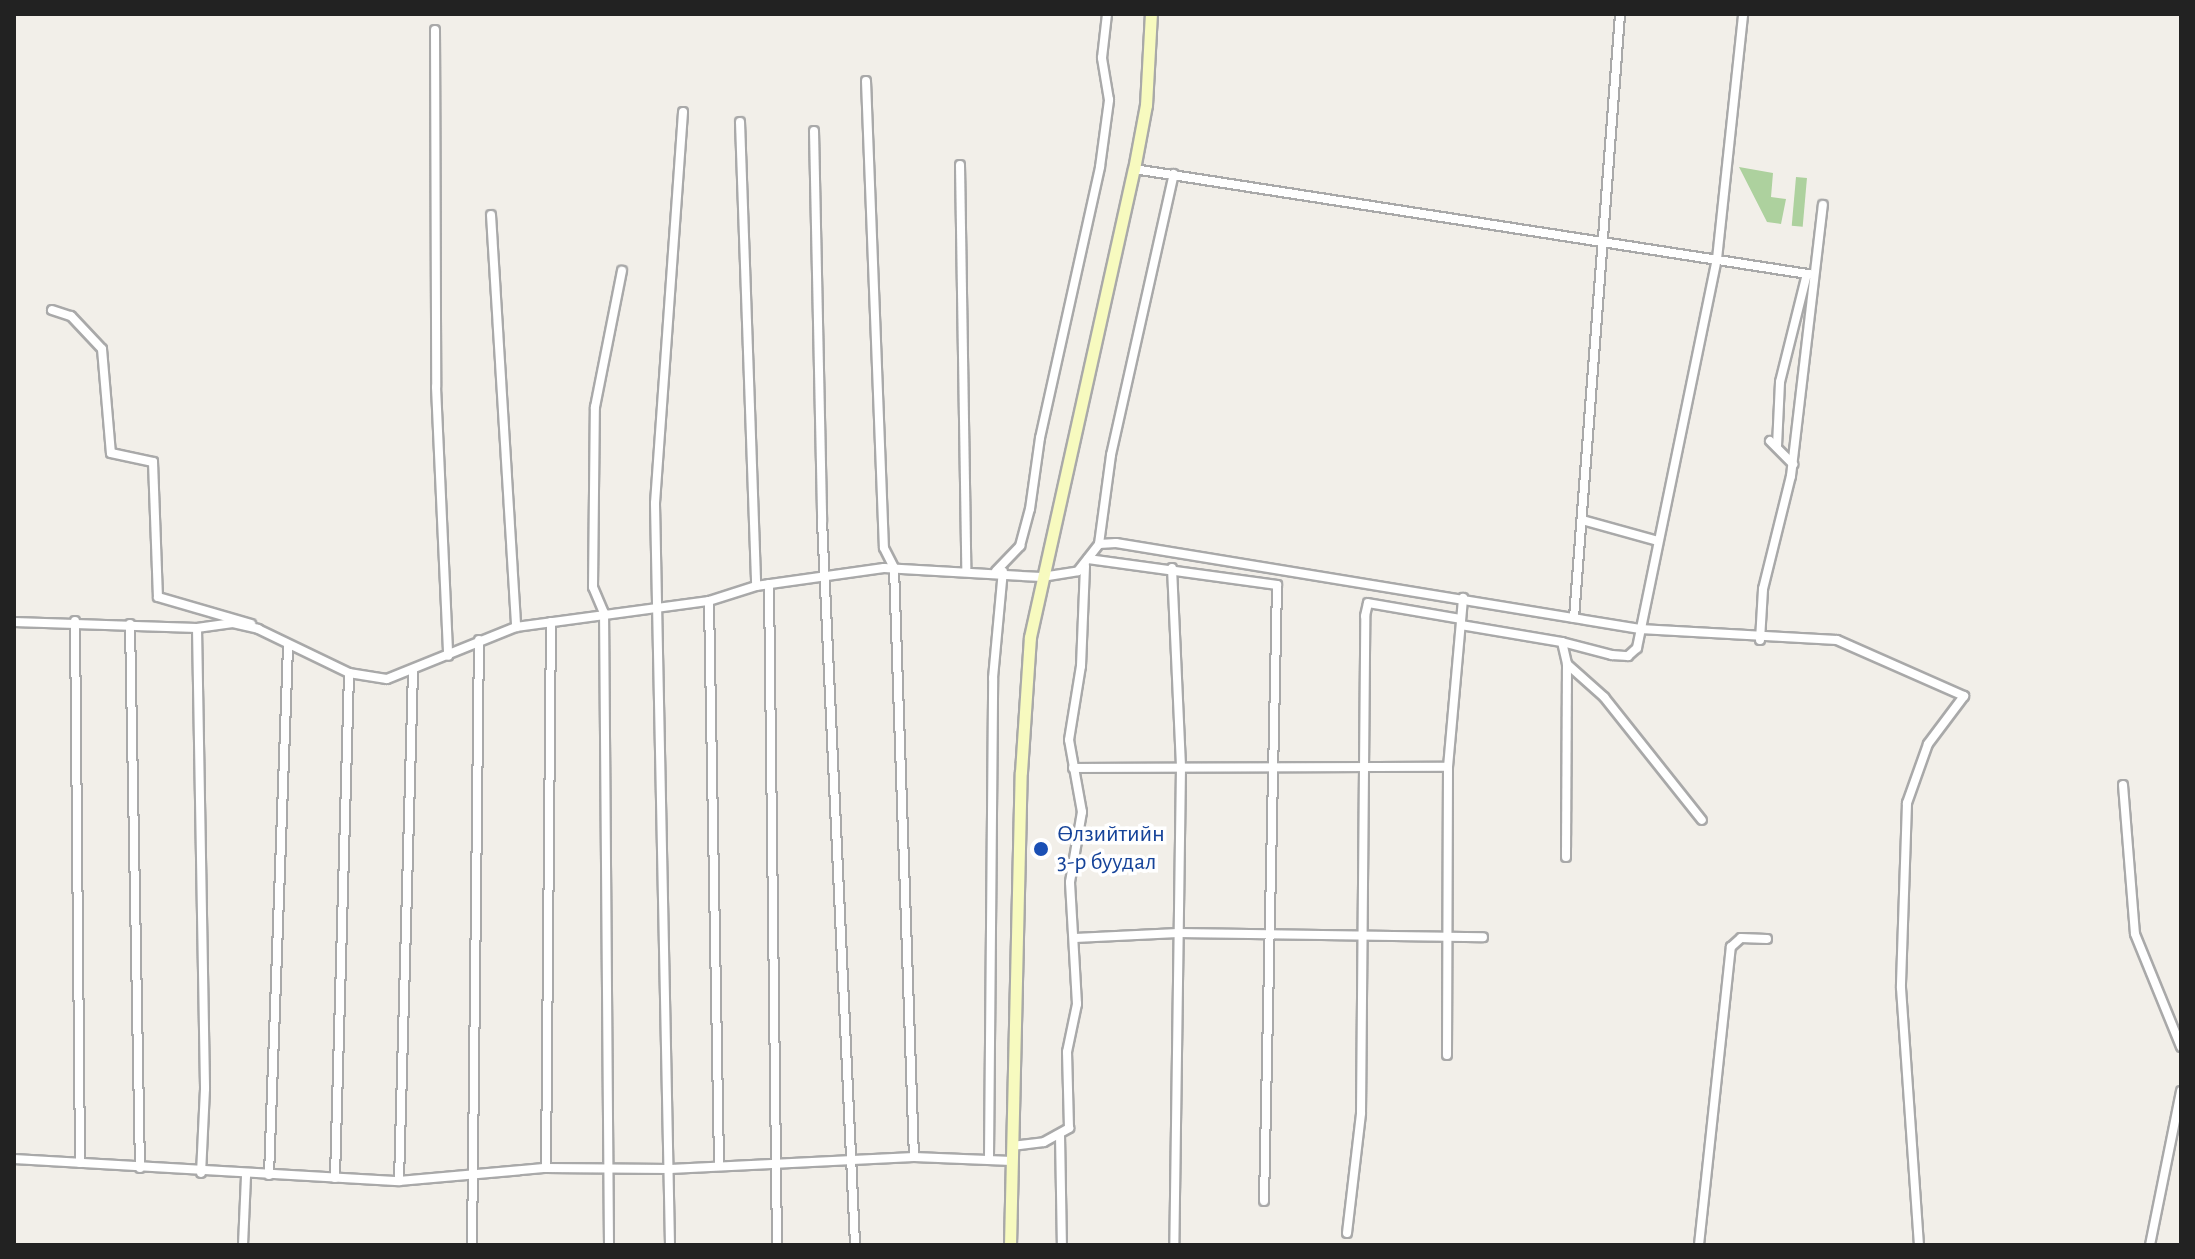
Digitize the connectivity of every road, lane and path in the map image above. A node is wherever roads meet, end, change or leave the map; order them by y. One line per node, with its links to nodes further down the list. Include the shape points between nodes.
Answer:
1 (1107, 14): 28 (street, via 1102,58 1109,100 1100,167 1040,438 1030,509 1020,546)
2 (1151, 14): 11 (main road, via 1146,105)
3 (1620, 14): 15 (street)
4 (1743, 14): 16 (street)
5 (435, 30): 51 (street, via 436,387)
6 (866, 81): 25 (street, via 884,548)
7 (683, 112): 35 (street, via 655,503)
8 (740, 122): 32 (street)
9 (814, 131): 29 (street)
10 (960, 165): 27 (street)
11 (1134, 169): 12 (street); 30 (main road)
12 (1174, 174): 15 (street); 23 (street, via 1111,455)
13 (1823, 205): 18 (street)
14 (491, 215): 43 (street)
15 (1605, 241): 16 (street); 21 (street)
16 (1717, 259): 18 (street); 22 (street)
17 (622, 271): 36 (street, via 595,407 593,587)
18 (1810, 275): 20 (street); 20 (street, via 1780,382 1774,444)
19 (52, 310): 45 (street, via 71,316 102,349 111,453 153,462 158,597 241,617)
20 (1793, 464): 48 (street, via 1763,589)
21 (1582, 520): 22 (street); 37 (street)
22 (1658, 541): 46 (street)
23 (1099, 544): 24 (street); 33 (street, via 1177,549)
24 (1087, 563): 26 (street); 30 (street); 59 (street, via 1081,666 1069,740)
25 (894, 568): 27 (street); 29 (street); 75 (street)
26 (1172, 568): 55 (street, via 1277,585); 57 (street)
27 (966, 569): 28 (street)
28 (1000, 571): 30 (street); 76 (street, via 993,710)
29 (827, 574): 31 (street); 78 (street)
30 (1042, 577): 74 (main road, via 1030,637 1021,772)
31 (769, 584): 32 (street); 80 (street)
32 (756, 586): 34 (street)
33 (1463, 598): 37 (street); 41 (street)
34 (709, 601): 35 (street); 82 (street)
35 (655, 605): 36 (street); 86 (street)
36 (604, 613): 40 (street); 85 (street)
37 (1574, 618): 46 (street)
38 (75, 621): 39 (street); 42 (street); 81 (street)
39 (14, 622)
40 (551, 622): 43 (street); 84 (street)
41 (1461, 622): 49 (street); 56 (street, via 1368,603); 58 (street)
42 (130, 624): 44 (street); 83 (street)
43 (516, 627): 47 (street)
44 (197, 628): 45 (street, via 233,623); 87 (street, via 205,1089)
45 (258, 629): 50 (street)
46 (1640, 629): 48 (street); 49 (street, via 1637,648 1628,656)
47 (479, 640): 51 (street); 90 (street)
48 (1760, 640): 105 (street, via 1837,640 1964,696 1928,744 1907,803 1901,988)
49 (1562, 642): 52 (street)
50 (288, 646): 54 (street); 89 (street)
51 (448, 656): 53 (street)
52 (1567, 664): 61 (street, via 1614,708); 62 (street)
53 (413, 670): 54 (street, via 387,679); 92 (street)
54 (349, 673): 91 (street)
55 (1276, 766): 56 (street); 57 (street); 64 (street)
56 (1364, 766): 58 (street); 65 (street)
57 (1181, 767): 59 (street); 63 (street)
58 (1448, 767): 66 (street)
59 (1073, 768): 68 (street, via 1082,812 1070,882)
60 (2123, 785): 70 (street, via 2135,934)
61 (1702, 820)
62 (1566, 857)
63 (1178, 933): 64 (street); 68 (street); 103 (street)
64 (1272, 933): 65 (street); 93 (street)
65 (1362, 934): 66 (street); 94 (street, via 1361,1113)
66 (1449, 935): 67 (street); 71 (street)
67 (1483, 937)
68 (1075, 938): 73 (street, via 1077,1004 1067,1052 1071,1110 1069,1128)
69 (1767, 939): 104 (street, via 1741,938 1731,947)
70 (2181, 1047)
71 (1447, 1055)
72 (2181, 1091): 106 (street)
73 (1060, 1135): 74 (street); 102 (street)
74 (1012, 1146): 79 (main road)
75 (914, 1157): 76 (street); 78 (street)
76 (989, 1157): 79 (street)
77 (14, 1159): 81 (street)
78 (852, 1160): 80 (street); 100 (street)
79 (1012, 1161): 101 (main road)
80 (776, 1162): 82 (street); 99 (street)
81 (80, 1163): 83 (street)
82 (719, 1165): 86 (street)
83 (140, 1168): 87 (street)
84 (546, 1168): 85 (street); 90 (street)
85 (611, 1169): 86 (street); 97 (street)
86 (670, 1169): 98 (street)
87 (201, 1173): 88 (street)
88 (246, 1175): 89 (street); 95 (street)
89 (269, 1175): 91 (street)
90 (474, 1176): 92 (street); 96 (street)
91 (335, 1178): 92 (street)
92 (399, 1181)
93 (1264, 1201)
94 (1347, 1233)
95 (243, 1245)
96 (472, 1245)
97 (609, 1245)
98 (670, 1245)
99 (777, 1245)
100 (855, 1245)
101 (1010, 1245)
102 (1062, 1245)
103 (1174, 1245)
104 (1699, 1245)
105 (1919, 1245)
106 (2150, 1245)

